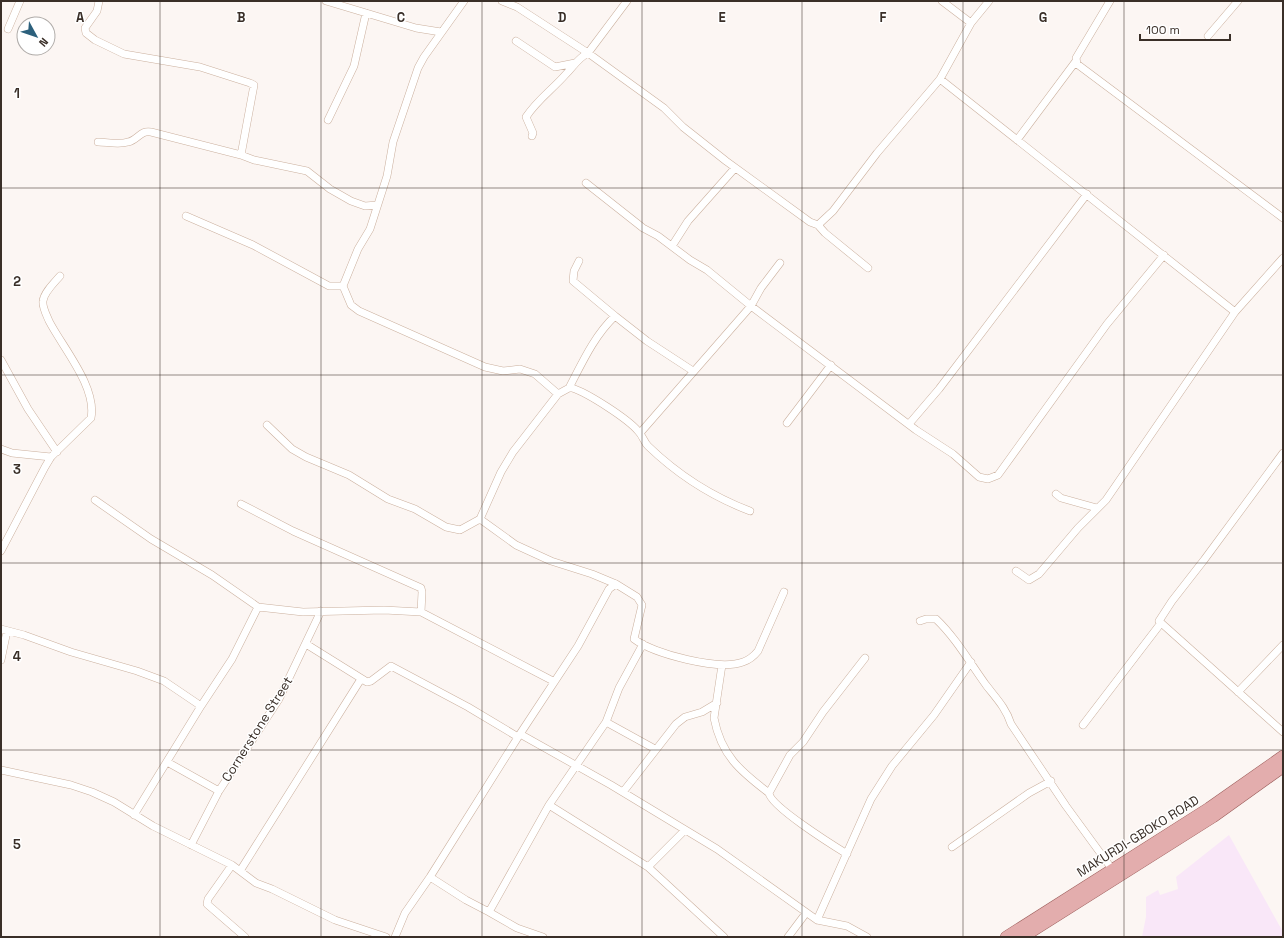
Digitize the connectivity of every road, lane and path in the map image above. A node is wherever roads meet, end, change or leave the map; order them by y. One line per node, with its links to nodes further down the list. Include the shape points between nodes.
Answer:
1 (20, 1): 13 (street)
2 (100, 1): 25 (street, via 85,28 86,33 95,40 124,54 221,73 254,85)
3 (326, 1): 11 (street)
4 (464, 1): 14 (street)
5 (502, 1): 17 (street, via 522,10)
6 (627, 1): 17 (street)
7 (942, 1): 12 (street)
8 (989, 1): 12 (street)
9 (1110, 1): 18 (street)
10 (1238, 1): 15 (street)
11 (366, 13): 14 (street, via 416,28); 21 (street, via 354,66)
12 (971, 23): 20 (street)
13 (8, 29)
14 (441, 32): 29 (street, via 418,68 393,142 387,176)
15 (1208, 36)
16 (516, 41): 19 (street, via 556,67)
17 (588, 53): 19 (street); 26 (street, via 664,108 683,127)
18 (1076, 61): 23 (street); 32 (street)
19 (576, 63): 22 (street, via 534,105 526,117)
20 (940, 79): 23 (street); 34 (street)
21 (328, 120)
22 (532, 136)
23 (1017, 140): 28 (street)
24 (98, 142): 25 (street, via 126,143 148,131)
25 (241, 155): 30 (street, via 307,171 351,201)
26 (735, 168): 34 (street, via 800,216); 35 (street, via 688,221)
27 (586, 183): 35 (street, via 643,228)
28 (1087, 194): 36 (street); 52 (street, via 930,401)
29 (377, 205): 30 (street); 33 (street)
30 (365, 206): 33 (street)
31 (186, 216): 42 (street, via 253,245 329,286)
32 (1283, 218)
33 (373, 219): 42 (street)
34 (818, 225): 40 (street)
35 (672, 246): 43 (street, via 707,270)
36 (1164, 255): 44 (street); 52 (street, via 1103,330 998,475 988,479 979,477 953,454)
37 (1283, 258): 44 (street)
38 (579, 261): 45 (street, via 574,271 574,281)
39 (780, 263): 43 (street)
40 (868, 268)
41 (60, 276): 56 (street, via 44,296 43,304 59,338 84,377 92,412 90,420)
42 (344, 286): 50 (street, via 351,305 359,311 485,367 503,371 520,369 535,374)
43 (751, 306): 47 (street); 48 (street)
44 (1235, 312): 62 (street, via 1115,488)
45 (615, 316): 48 (street); 49 (street, via 606,324 586,354)
46 (1, 360): 56 (street, via 28,409)
47 (831, 365): 51 (street); 52 (street)
48 (693, 372): 54 (street)
49 (569, 388): 50 (street); 54 (street, via 580,390)
50 (558, 394): 64 (street, via 513,452)
51 (787, 423)
52 (909, 424)
53 (267, 425): 64 (street, via 306,457 350,475 388,499 415,509 446,527 460,530)
54 (640, 432): 63 (street, via 648,446 706,491)
55 (1, 449): 58 (street, via 12,453)
56 (57, 452): 58 (street)
57 (1283, 453): 75 (street, via 1172,601 1159,621)
58 (51, 457): 65 (street)
59 (1056, 494): 62 (street, via 1061,498)
60 (95, 500): 71 (street, via 150,539 212,575)
61 (241, 504): 73 (street, via 293,532 421,588)
62 (1097, 508): 66 (street, via 1039,574 1029,580)
63 (750, 511)
64 (480, 519): 67 (street, via 516,545 552,561)
65 (1, 551)
66 (1016, 572)
67 (604, 578): 68 (street); 69 (street)
68 (616, 584): 69 (street); 78 (street, via 642,602 633,637)
69 (609, 589): 85 (street, via 578,646)
70 (784, 592): 83 (street, via 754,655 743,662)
71 (258, 607): 72 (street, via 303,612); 88 (street, via 232,660)
72 (321, 611): 73 (street); 77 (street, Cornerstone Street)
73 (421, 612): 85 (street)
74 (920, 621): 82 (street, via 936,619)
75 (1161, 623): 86 (street); 92 (street)
76 (4, 630): 81 (street); 88 (street, via 164,681)
77 (306, 644): 84 (street); 102 (street, Cornerstone Street, via 279,699)
78 (643, 644): 83 (street, via 674,657); 91 (street, via 619,688)
79 (1283, 645): 86 (street)
80 (865, 658): 104 (street, via 803,742 790,755)
81 (1, 660)
82 (971, 662): 101 (street, via 1006,710 1011,724); 110 (street, via 934,715 892,766 871,799)
83 (722, 665): 87 (street)
84 (361, 679): 94 (street, via 372,681 391,666); 114 (street)
85 (553, 682): 94 (street)
86 (1238, 692): 93 (street)
87 (717, 702): 89 (street); 90 (street)
88 (201, 706): 97 (street)
89 (702, 712): 90 (street); 95 (street, via 682,719)
90 (714, 718): 104 (street, via 727,755 738,768)
91 (606, 722): 95 (street); 98 (street)
92 (1084, 725)
93 (1283, 732)
94 (519, 736): 98 (street); 115 (street)
95 (655, 749): 103 (street)
96 (1283, 756): 113 (main road, MAKURDI-GBOKO ROAD, via 1209,808)
97 (167, 762): 102 (street); 106 (street)
98 (576, 766): 103 (street); 105 (street)
99 (1283, 767): 127 (main road, via 1213,817)
100 (1, 770): 106 (street, via 71,785 92,792)
101 (1051, 781): 109 (street); 113 (street)
102 (218, 791): 108 (street, Cornerstone Street)
103 (623, 792): 107 (street)
104 (769, 793): 110 (street, via 772,799 796,820)
105 (549, 805): 112 (street); 116 (street)
106 (134, 814): 108 (street)
107 (685, 830): 112 (street); 117 (street, via 717,849)
108 (191, 845): 111 (street)
109 (952, 847)
110 (847, 854): 118 (street)
111 (232, 866): 114 (street); 119 (street, via 207,904)
112 (648, 867): 123 (street)
113 (1112, 869): 126 (main road, MAKURDI-GBOKO ROAD)
114 (240, 872): 120 (street, via 256,883 335,920)
115 (430, 877): 116 (street); 121 (street, via 405,913)
116 (489, 912): 122 (street, via 517,928)
117 (806, 913): 118 (street); 124 (street)
118 (817, 920): 125 (street, via 846,926)
119 (245, 937)
120 (386, 937)
121 (394, 937)
122 (543, 937)
123 (724, 937)
124 (788, 937)
125 (867, 937)
126 (1006, 937)
127 (1023, 937)

